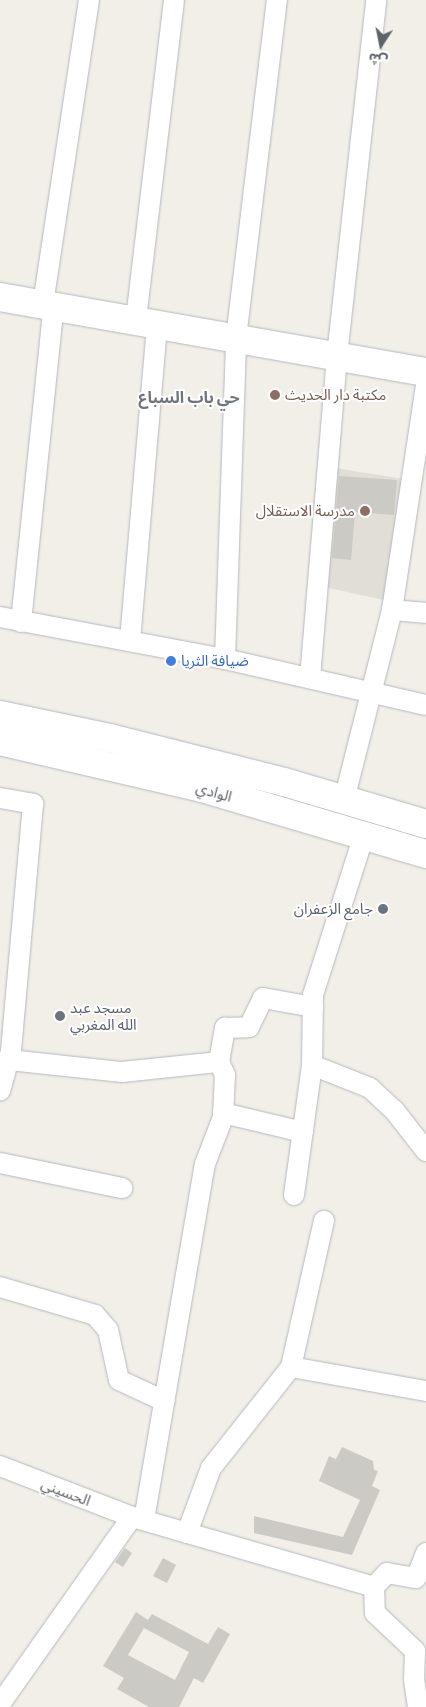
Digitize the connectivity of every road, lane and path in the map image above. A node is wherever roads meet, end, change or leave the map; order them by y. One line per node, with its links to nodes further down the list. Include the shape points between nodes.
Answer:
1 (89, 0): 6 (street)
2 (174, 0): 7 (street)
3 (277, 0): 8 (street)
4 (376, 0): 9 (street)
5 (0, 297): 6 (main road)
6 (49, 305): 7 (main road); 15 (street)
7 (147, 321): 8 (main road); 16 (street)
8 (236, 338): 9 (main road); 17 (street)
9 (337, 356): 10 (main road); 18 (street)
10 (426, 372)
11 (426, 384): 12 (street)
12 (392, 610): 13 (street); 19 (street)
13 (426, 613)
14 (0, 617): 15 (street)
15 (21, 622): 16 (street)
16 (130, 641): 17 (street)
17 (225, 659): 18 (street)
18 (310, 678): 19 (street)
19 (372, 693): 20 (street); 24 (street)
20 (426, 706)
21 (0, 715): 24 (main road, الوادي, via 110,738)
22 (0, 741): 26 (main road, الوادي, via 202,788)
23 (0, 798): 29 (street, via 33,804)
24 (344, 800): 25 (main road, الوادي)
25 (426, 824)
26 (364, 835): 27 (main road, الوادي); 28 (street, via 313,995)
27 (426, 854)
28 (313, 1007): 30 (street, via 263,998 249,1027 225,1028); 31 (street)
29 (9, 1060): 30 (street, via 122,1072); 32 (street)
30 (219, 1062): 33 (street, via 225,1075)
31 (312, 1065): 34 (street); 35 (street, via 370,1088 394,1110)
32 (0, 1092)
33 (223, 1113): 34 (street); 43 (street, via 205,1164)
34 (303, 1132): 38 (street)
35 (426, 1151)
36 (0, 1163): 37 (street)
37 (122, 1188)
38 (294, 1196)
39 (324, 1221): 41 (street)
40 (0, 1287): 43 (street, via 94,1315 108,1330 119,1380)
41 (291, 1367): 42 (street); 46 (street, via 211,1468)
42 (426, 1391)
43 (164, 1401): 45 (street)
44 (0, 1466): 45 (street, الحسيني)
45 (138, 1519): 46 (street, الحسيني); 49 (street)
46 (187, 1533): 48 (street, الحسيني)
47 (426, 1553): 48 (street, via 416,1578 387,1574)
48 (374, 1587): 50 (street, via 375,1613 415,1651)
49 (0, 1704)
50 (418, 1707)

